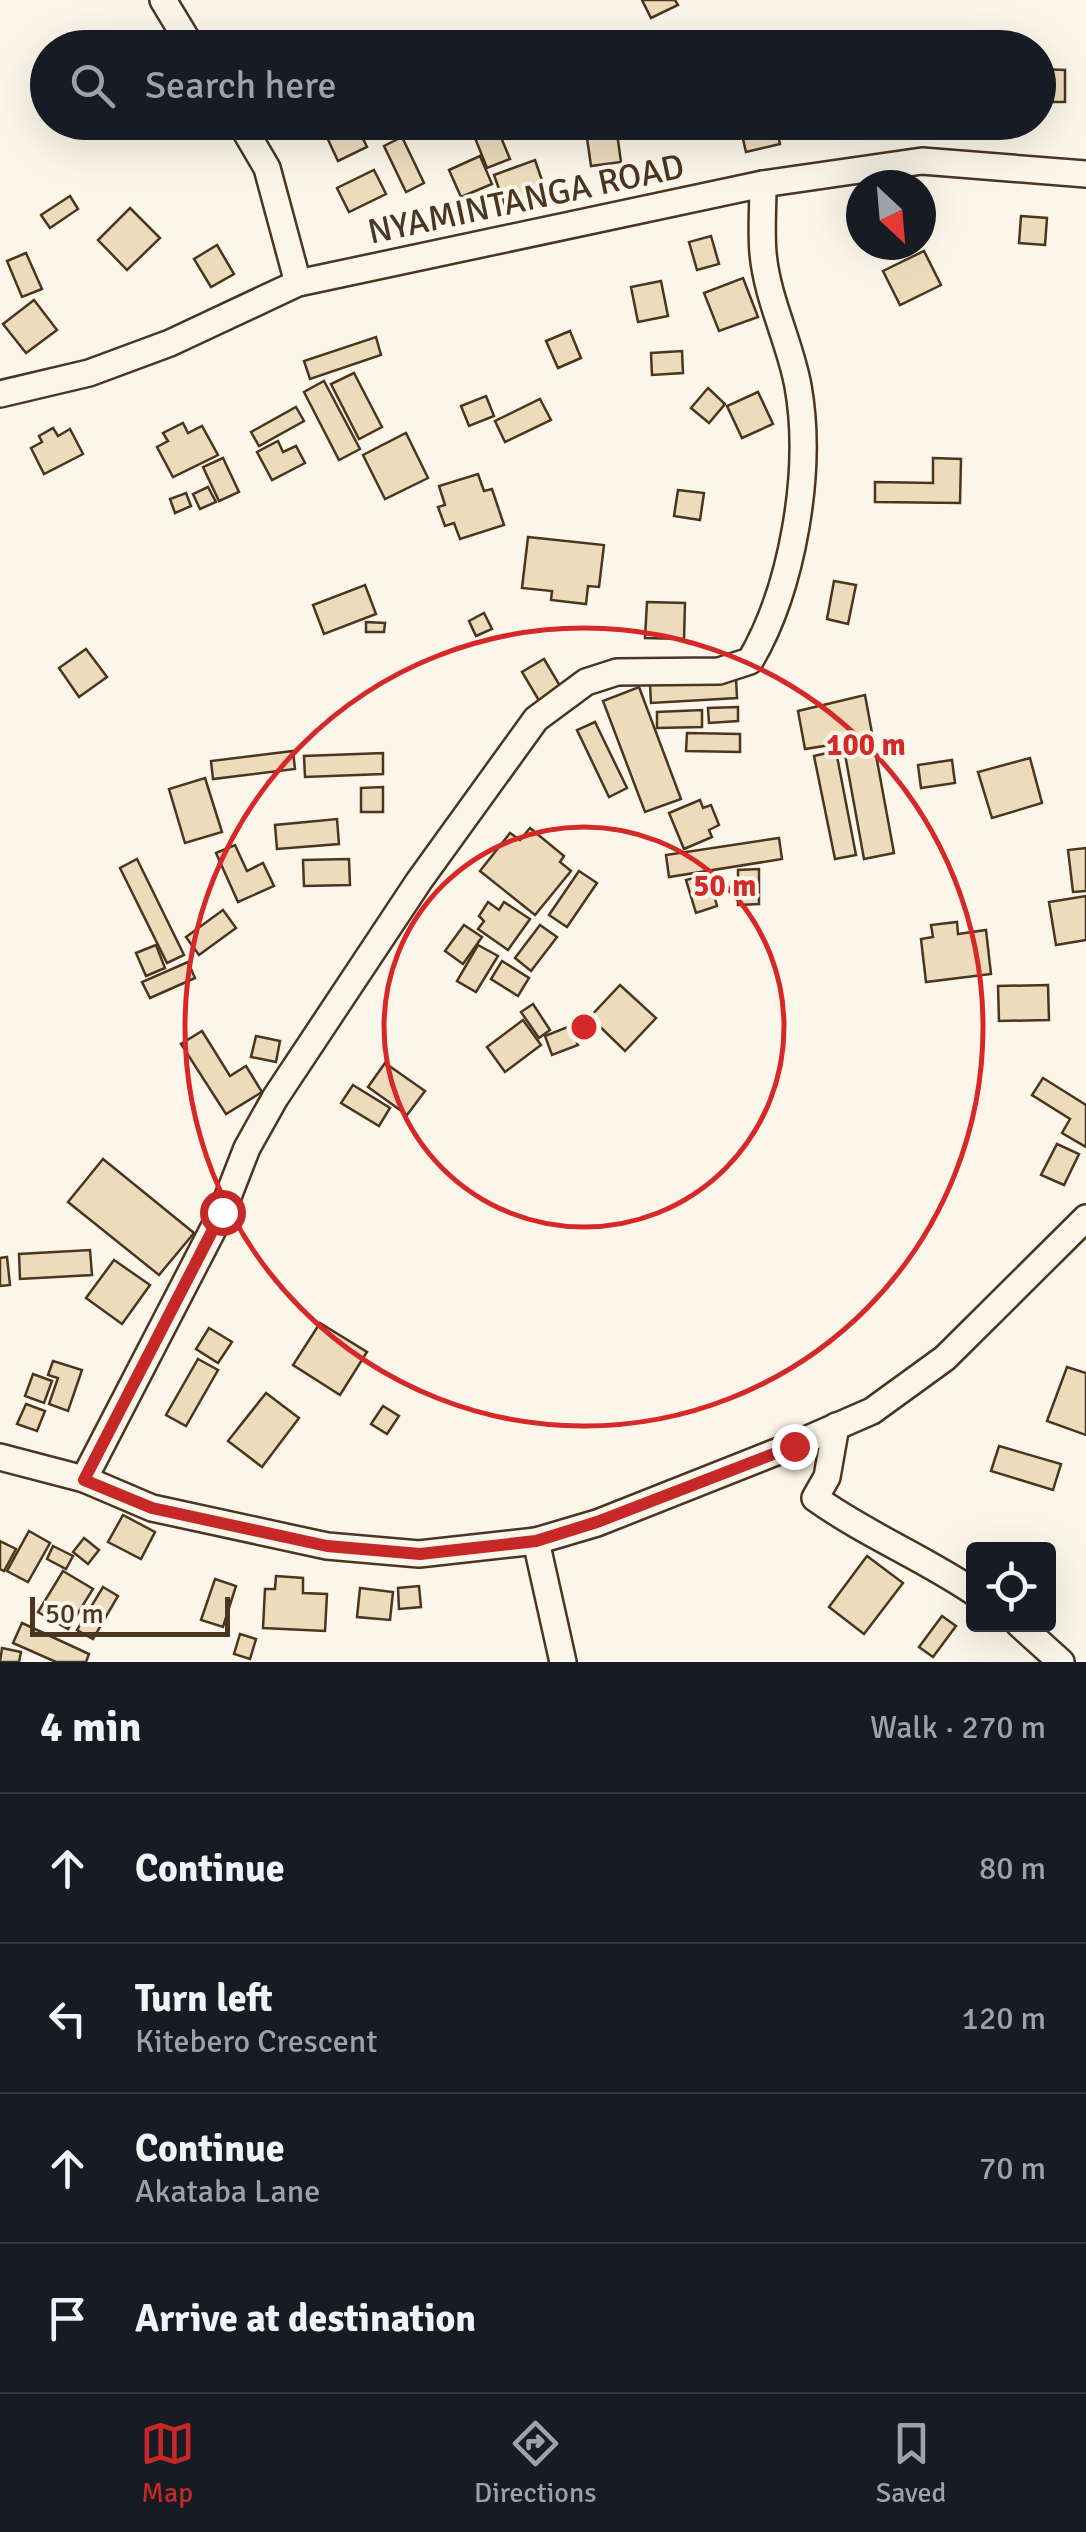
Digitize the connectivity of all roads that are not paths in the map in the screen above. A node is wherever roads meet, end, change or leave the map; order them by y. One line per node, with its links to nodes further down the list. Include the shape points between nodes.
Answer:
1 (163, 0): 2 (street)
2 (181, 30)
3 (251, 140): 6 (street, via 267,168)
4 (1086, 174): 5 (street, NYAMINTANGA ROAD, via 922,160)
5 (763, 184): 6 (street, NYAMINTANGA ROAD); 11 (street, via 763,255 798,387 802,480 790,563 767,632 750,660 719,671 617,672 586,682 536,719 275,1098)
6 (298, 282): 7 (street, NYAMINTANGA ROAD, via 154,349)
7 (0, 394)
8 (1086, 1218): 9 (street, via 945,1358 872,1410)
9 (836, 1426): 12 (street); 13 (street, via 827,1477 815,1498)
10 (0, 1457): 11 (street)
11 (84, 1480): 12 (street, via 152,1508 327,1546 420,1554)
12 (536, 1541): 15 (street)
13 (966, 1587)
14 (1028, 1632): 16 (street)
15 (562, 1662)
16 (1060, 1662)

